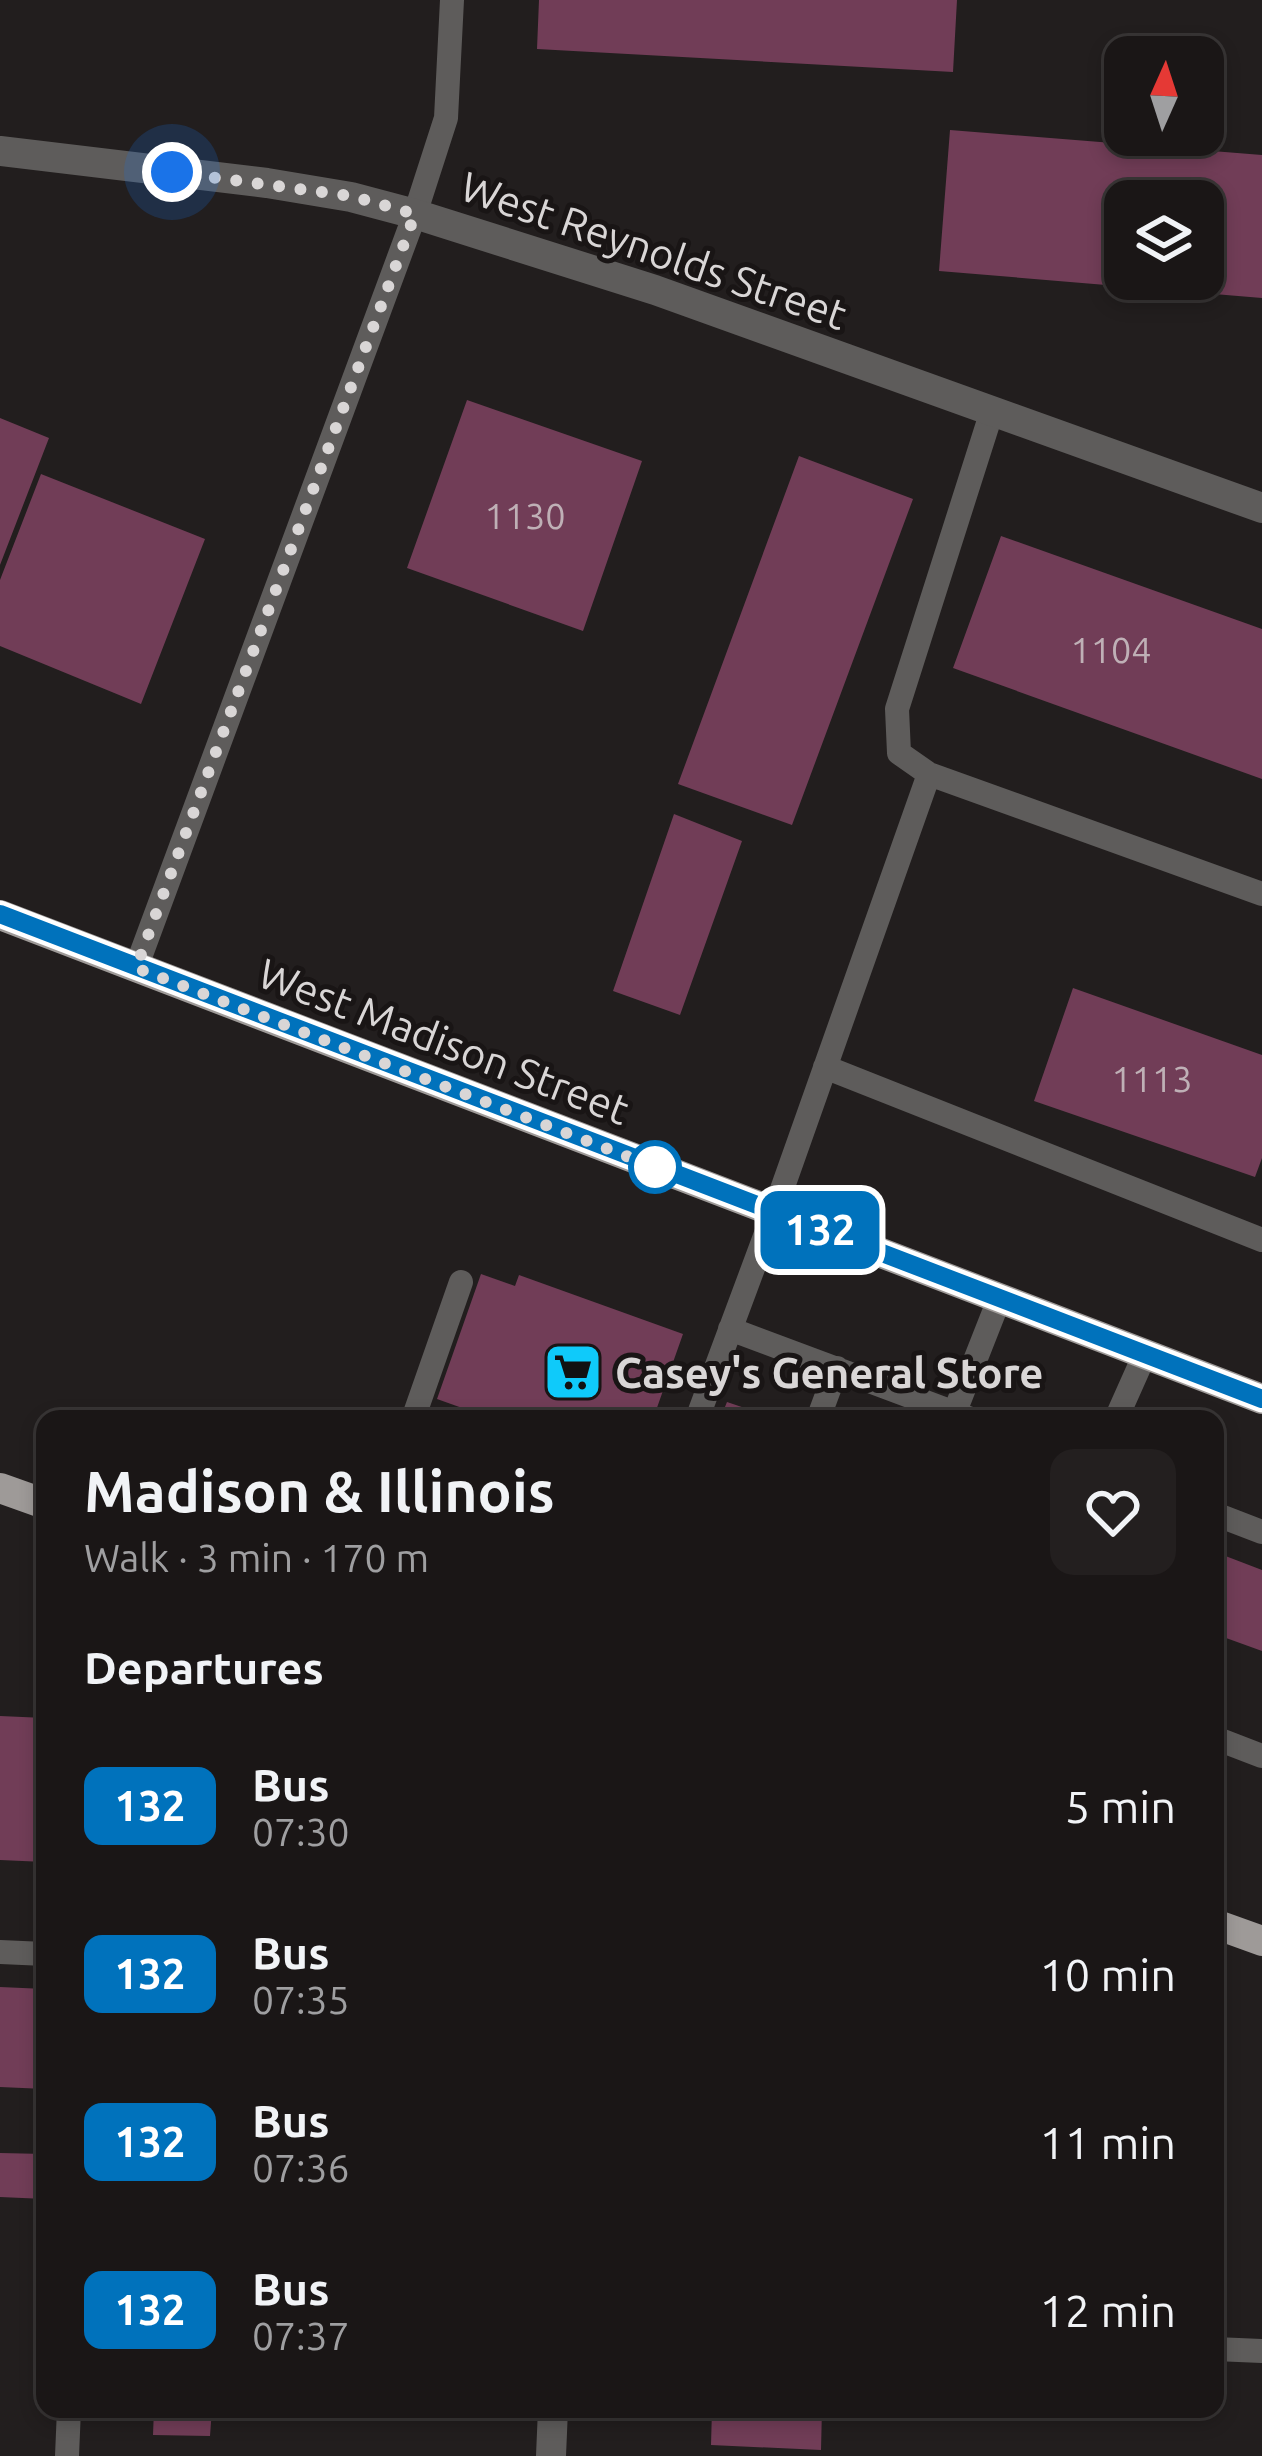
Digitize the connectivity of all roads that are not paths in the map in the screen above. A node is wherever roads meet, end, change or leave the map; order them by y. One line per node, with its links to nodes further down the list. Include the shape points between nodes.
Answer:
1 (452, 0): 3 (lane, via 446,118)
2 (0, 151): 3 (street, West Reynolds Street, via 267,183)
3 (415, 214): 4 (street, West Reynolds Street); 11 (lane)
4 (992, 411): 5 (street, West Reynolds Street); 6 (lane, via 897,709 899,753)
5 (1262, 508)
6 (928, 774): 7 (lane); 12 (lane)
7 (1262, 894)
8 (0, 914): 10 (main road, West Madison Street)
9 (0, 938): 10 (main road)
10 (78, 946): 11 (main road, West Madison Street)
11 (136, 968): 13 (main road, West Madison Street)
12 (825, 1067): 13 (lane); 14 (lane)
13 (774, 1212): 16 (main road, West Madison Street); 17 (lane)
14 (1262, 1240)
15 (461, 1282): 21 (lane)
16 (1000, 1297): 18 (main road, West Madison Street); 25 (lane)
17 (730, 1329): 19 (lane); 22 (lane)
18 (1145, 1354): 20 (main road, West Madison Street); 26 (lane)
19 (837, 1368): 23 (lane); 24 (lane)
20 (1262, 1399)
21 (416, 1410)
22 (700, 1410)
23 (821, 1410)
24 (942, 1410)
25 (962, 1410)
26 (1120, 1410)
27 (0, 1488): 28 (main road)
28 (36, 1501)
29 (1224, 1517): 30 (lane)
30 (1262, 1532)
31 (1224, 1741): 32 (lane)
32 (1262, 1756)
33 (1224, 1927): 34 (main road)
34 (1262, 1941)
35 (0, 1952): 36 (lane)
36 (36, 1954)
37 (1224, 2349): 38 (lane)
38 (1262, 2351)
39 (69, 2418): 41 (lane)
40 (553, 2418): 42 (street)
41 (67, 2456)
42 (551, 2456)

